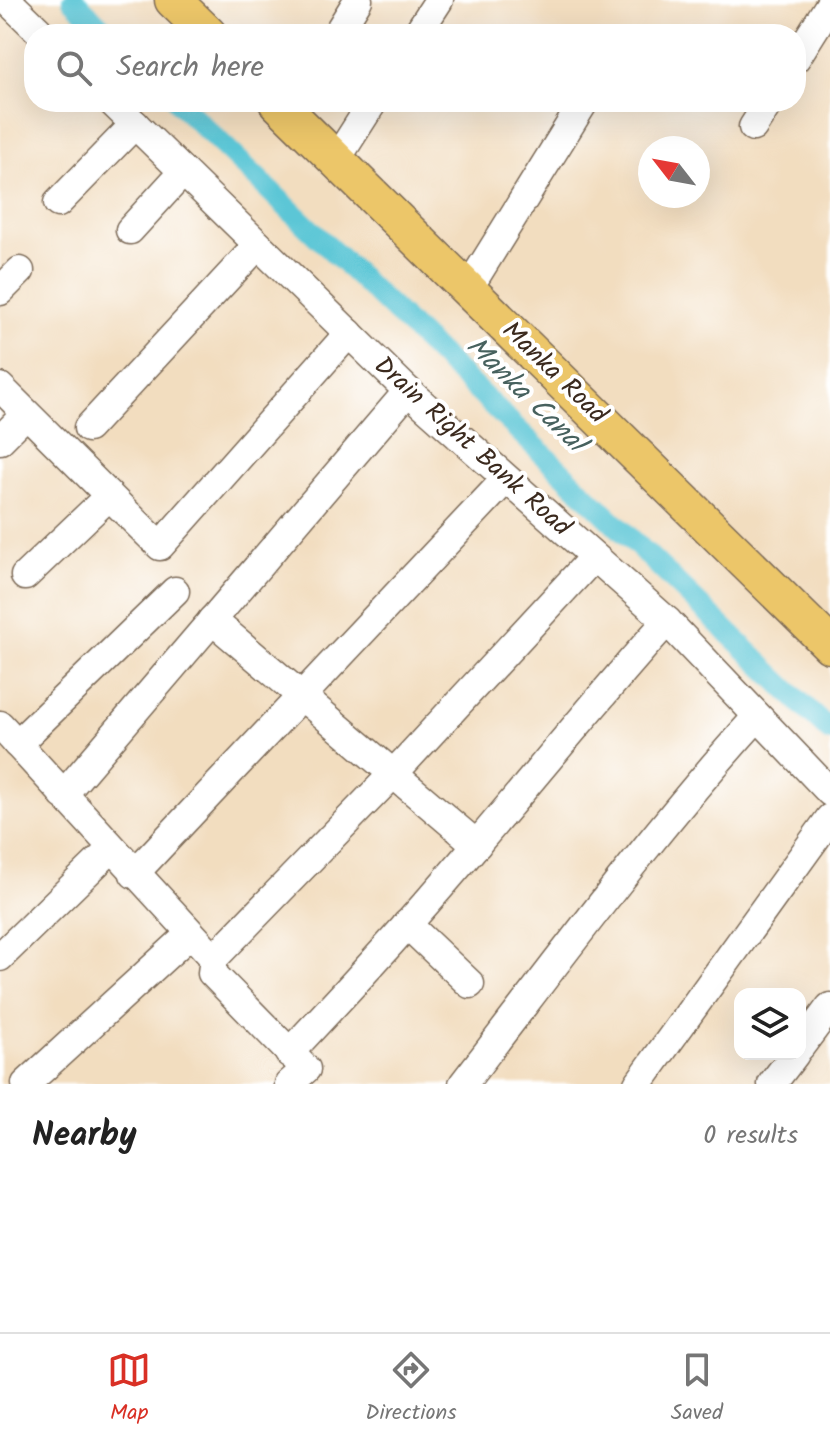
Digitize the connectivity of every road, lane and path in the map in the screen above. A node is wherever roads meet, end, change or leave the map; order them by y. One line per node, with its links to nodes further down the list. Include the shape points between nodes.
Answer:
1 (7, 0): 5 (street)
2 (358, 0): 6 (street)
3 (439, 0): 7 (street)
4 (830, 4): 8 (street)
5 (32, 24)
6 (343, 24)
7 (423, 24)
8 (806, 42)
9 (122, 112): 14 (street, Drain Right Bank Road)
10 (292, 112): 16 (main road, Manka Road)
11 (367, 112): 16 (street)
12 (578, 112): 21 (street)
13 (763, 112): 15 (street)
14 (135, 124): 17 (street, Drain Right Bank Road); 18 (street)
15 (753, 127)
16 (336, 160): 21 (main road, Manka Road)
17 (183, 172): 19 (street); 20 (street, Drain Right Bank Road)
18 (58, 203)
19 (130, 230)
20 (258, 245): 22 (street, Drain Right Bank Road); 26 (street)
21 (468, 289): 35 (main road, Manka Road)
22 (349, 333): 24 (street, Drain Right Bank Road); 29 (street, via 160,546)
23 (0, 387): 25 (street)
24 (408, 391): 28 (street, Drain Right Bank Road); 33 (street)
25 (26, 414): 27 (street); 29 (street)
26 (88, 428)
27 (0, 440)
28 (506, 479): 30 (street, Drain Right Bank Road); 36 (street)
29 (109, 496): 31 (street)
30 (593, 558): 34 (street, Drain Right Bank Road); 39 (street)
31 (25, 576)
32 (175, 591): 38 (street)
33 (212, 620): 36 (street); 41 (street)
34 (667, 621): 37 (street, Drain Right Bank Road); 43 (street)
35 (830, 645)
36 (302, 696): 39 (street); 45 (street)
37 (756, 718): 40 (street, Drain Right Bank Road); 57 (street, via 591,914)
38 (8, 735): 41 (street)
39 (394, 773): 43 (street); 49 (street)
40 (830, 792)
41 (63, 795): 44 (street)
42 (830, 818): 58 (street)
43 (477, 845): 46 (street)
44 (111, 849): 45 (street); 48 (street)
45 (134, 874): 47 (street)
46 (407, 924): 50 (street); 53 (street)
47 (190, 934): 49 (street); 55 (street)
48 (0, 957)
49 (214, 958): 53 (street, via 212,973)
50 (470, 984)
51 (830, 1007): 52 (street)
52 (806, 1039)
53 (289, 1053): 56 (street, via 306,1069)
54 (790, 1060): 59 (street)
55 (26, 1084)
56 (289, 1084)
57 (463, 1084)
58 (638, 1084)
59 (772, 1084)

